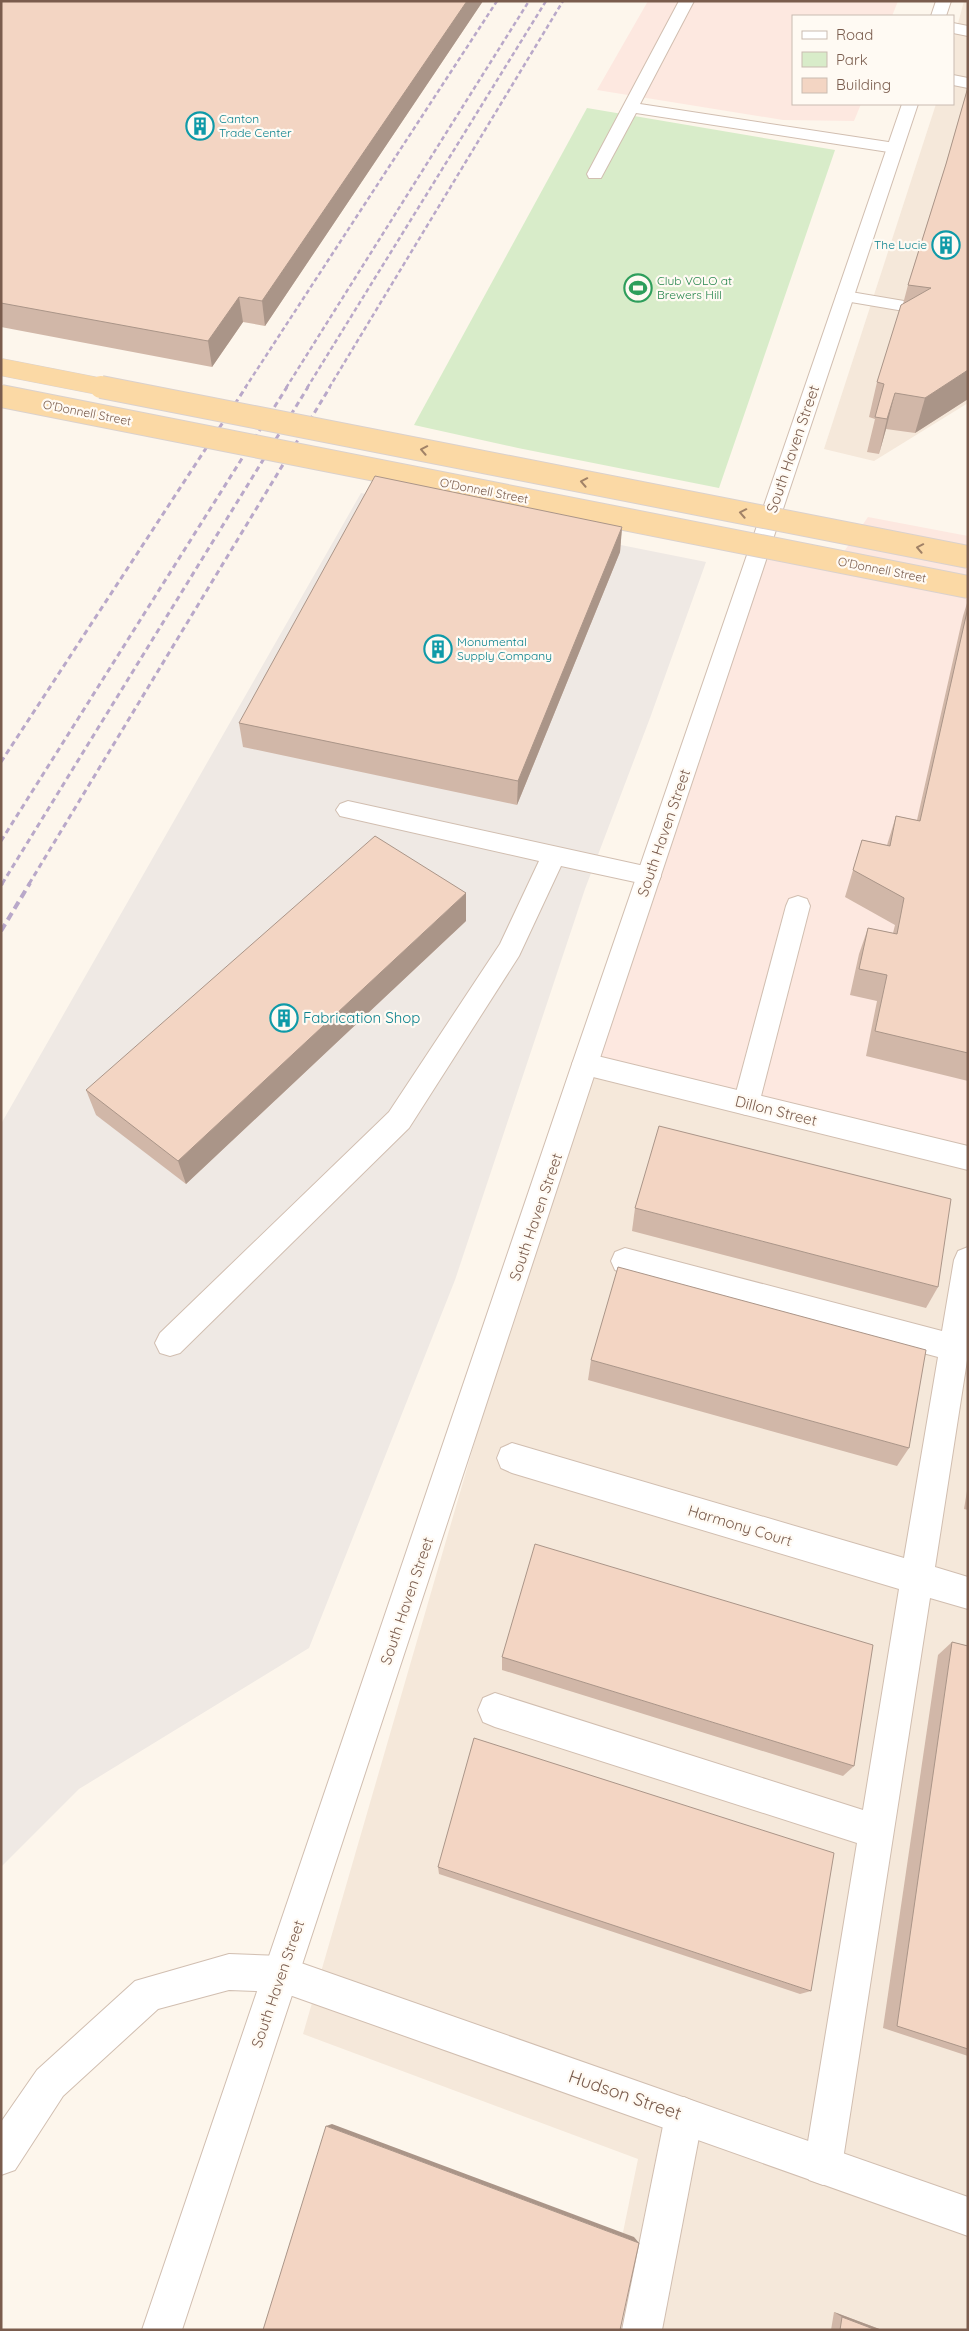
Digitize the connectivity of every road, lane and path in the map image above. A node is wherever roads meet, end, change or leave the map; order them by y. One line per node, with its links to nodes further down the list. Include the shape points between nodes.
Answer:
1 (687, 1): 9 (street)
2 (944, 1): 3 (street)
3 (939, 15)
4 (954, 28): 5 (street)
5 (968, 31)
6 (954, 80): 7 (street)
7 (968, 83)
8 (910, 105): 10 (street, South Haven Street)
9 (630, 107): 10 (street); 11 (street)
10 (895, 148): 12 (street, South Haven Street)
11 (595, 174)
12 (844, 296): 13 (street); 17 (street, South Haven Street)
13 (904, 306)
14 (1, 367): 18 (main road, O'Donnell Street, one-way to 14, bridge)
15 (1, 387): 17 (street, O'Donnell Street)
16 (1, 396): 20 (main road, O'Donnell Street, bridge)
17 (762, 542): 19 (street, O'Donnell Street); 23 (street, South Haven Street)
18 (968, 557)
19 (968, 582)
20 (968, 587)
21 (348, 810): 22 (street)
22 (554, 856): 23 (street); 30 (street, via 510,949 398,1120)
23 (649, 876): 25 (street, South Haven Street)
24 (798, 906): 26 (street)
25 (585, 1064): 26 (street, Dillon Street); 37 (street, South Haven Street)
26 (746, 1104): 27 (street, Dillon Street)
27 (968, 1158)
28 (968, 1260): 31 (street)
29 (625, 1261): 31 (street)
30 (170, 1343)
31 (954, 1348): 33 (street)
32 (512, 1458): 33 (street, Harmony Court)
33 (918, 1579): 34 (street, Harmony Court); 36 (street)
34 (968, 1593)
35 (495, 1710): 36 (street)
36 (877, 1832): 40 (street)
37 (281, 1974): 38 (street, Hudson Street); 39 (street, Hudson Street, via 229,1972 148,1994 50,2082); 42 (street, South Haven Street)
38 (684, 2116): 40 (street, Hudson Street); 43 (street)
39 (1, 2156)
40 (824, 2166): 41 (street, Hudson Street)
41 (968, 2217)
42 (162, 2330)
43 (642, 2330)

